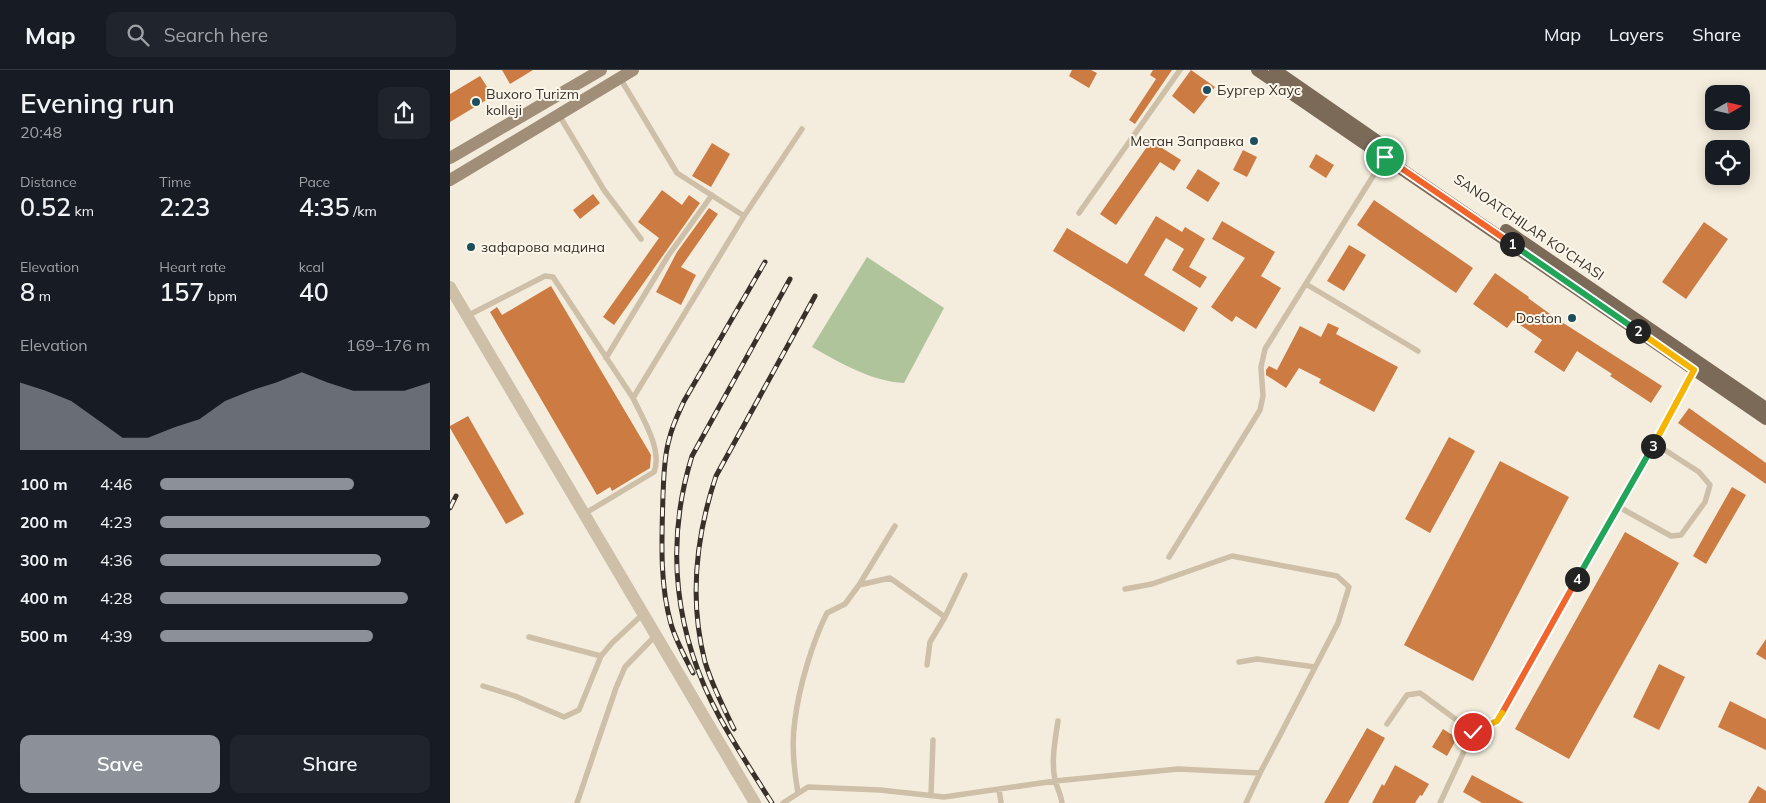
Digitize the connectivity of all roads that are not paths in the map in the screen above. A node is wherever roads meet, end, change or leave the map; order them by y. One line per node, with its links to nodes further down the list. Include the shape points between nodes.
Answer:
1 (601, 70): 10 (main road)
2 (633, 70): 6 (main road)
3 (1180, 70): 13 (lane)
4 (1257, 70): 9 (main road, SANOATCHILAR KO'CHASI)
5 (1275, 70): 21 (main road, SANOATCHILAR KO'CHASI)
6 (620, 78): 7 (main road); 12 (lane, via 677,173)
7 (559, 115): 11 (main road); 15 (lane, via 604,190)
8 (802, 129): 14 (lane)
9 (1385, 157): 16 (lane); 21 (main road, SANOATCHILAR KO'CHASI)
10 (450, 158)
11 (450, 180)
12 (712, 196): 14 (lane); 20 (lane, via 668,256)
13 (1079, 213)
14 (744, 216): 22 (lane)
15 (641, 239)
16 (1306, 284): 19 (lane); 29 (lane, via 1266,349 1260,410)
17 (450, 286): 18 (street)
18 (467, 316): 20 (lane, via 545,276 553,277); 27 (street)
19 (1418, 351)
20 (606, 358): 22 (lane)
21 (1696, 366): 23 (main road, SANOATCHILAR KO'CHASI); 24 (main road, SANOATCHILAR KO'CHASI); 25 (lane)
22 (633, 398): 27 (lane, via 654,443 657,466 654,472)
23 (1766, 408)
24 (1766, 419)
25 (1654, 443): 26 (lane); 26 (lane, via 1699,472 1710,485 1706,502 1681,535 1671,536)
26 (1619, 507): 44 (lane, via 1497,721)
27 (584, 514): 33 (street)
28 (895, 526): 31 (lane)
29 (1170, 557)
30 (965, 576): 34 (lane)
31 (859, 585): 34 (lane, via 890,578); 49 (lane, via 845,604 827,613 819,628 802,684 794,721 794,768)
32 (1125, 589): 40 (lane, via 1152,584 1232,556 1337,576 1349,587 1338,623)
33 (643, 614): 35 (street); 37 (lane)
34 (945, 617): 39 (lane, via 930,642)
35 (656, 635): 51 (lane, via 625,667); 52 (street)
36 (529, 637): 37 (lane)
37 (601, 656): 41 (lane, via 579,710 564,717)
38 (1239, 662): 40 (lane, via 1257,659)
39 (927, 665)
40 (1315, 667): 46 (lane)
41 (483, 686)
42 (1058, 721): 47 (lane, via 1053,759)
43 (1387, 724): 44 (lane, via 1407,695 1420,693)
44 (1473, 732): 57 (lane)
45 (933, 740): 50 (lane)
46 (1260, 773): 47 (lane, via 1178,769); 56 (lane)
47 (1055, 781): 48 (lane); 55 (lane)
48 (999, 789): 50 (lane); 54 (lane)
49 (798, 793): 50 (lane, via 808,787); 53 (lane)
50 (931, 796)
51 (577, 803)
52 (755, 803)
53 (783, 803)
54 (1001, 803)
55 (1062, 803)
56 (1246, 803)
57 (1440, 803)

